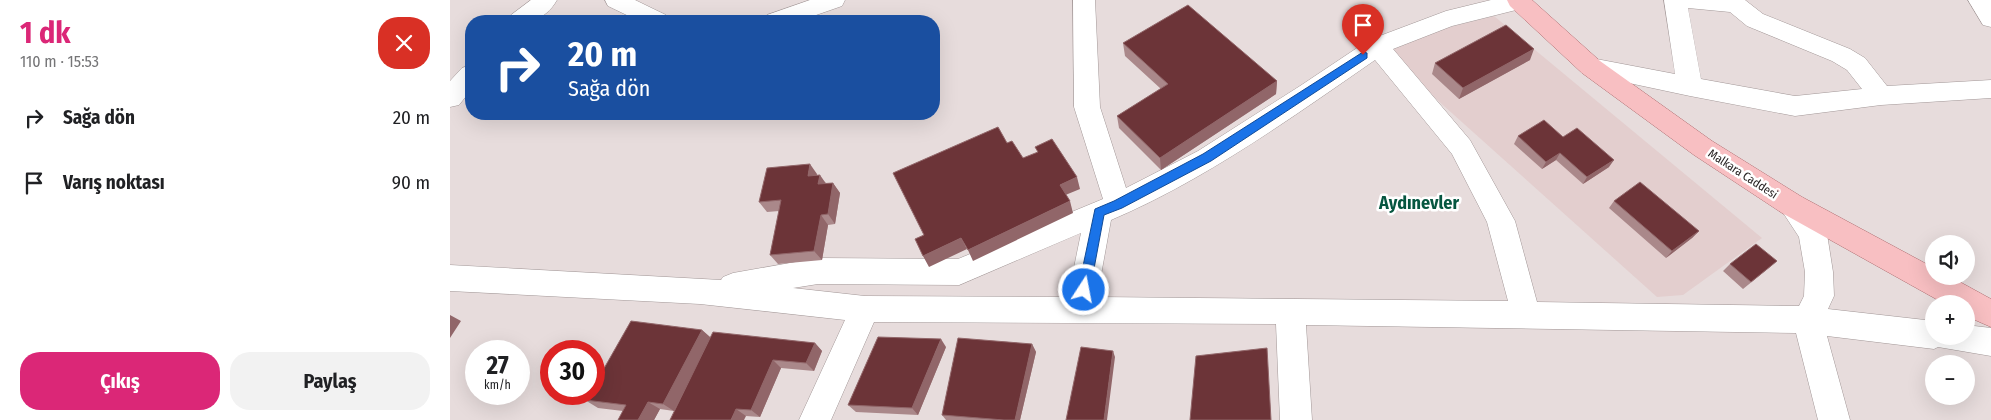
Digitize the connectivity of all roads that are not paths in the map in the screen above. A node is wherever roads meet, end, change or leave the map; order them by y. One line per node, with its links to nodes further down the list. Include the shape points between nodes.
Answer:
1 (546, 0): 9 (street)
2 (616, 0): 10 (street)
3 (1084, 0): 21 (street, via 1086,107)
4 (1675, 0): 16 (street)
5 (1685, 0): 18 (street, via 1736,5 1755,20 1841,55 1856,64)
6 (1979, 0): 12 (street)
7 (830, 1): 11 (street)
8 (1519, 1): 13 (street, via 1446,19); 14 (main road, Malkara Caddesi)
9 (526, 15)
10 (646, 15)
11 (792, 15)
12 (1991, 18)
13 (1377, 46): 21 (street, via 1207,158); 28 (street, via 1461,147 1501,221)
14 (1590, 67): 16 (street); 20 (main road, Malkara Caddesi, via 1703,148)
15 (465, 81): 19 (street)
16 (1690, 87): 18 (street, via 1795,106)
17 (1991, 89): 18 (street)
18 (1881, 96)
19 (450, 98)
20 (1792, 205): 27 (main road, Malkara Caddesi); 29 (street, via 1813,234 1819,272 1819,296)
21 (1109, 208): 23 (street, via 959,272 818,271); 25 (street)
22 (450, 278): 23 (street)
23 (700, 292): 24 (street)
24 (865, 308): 25 (street); 33 (street)
25 (1080, 310): 26 (street)
26 (1290, 311): 28 (street); 34 (street)
27 (1991, 314)
28 (1526, 315): 29 (street)
29 (1808, 320): 30 (street); 35 (street)
30 (1925, 334)
31 (1975, 340): 32 (street)
32 (1991, 342)
33 (815, 420)
34 (1296, 420)
35 (1834, 420)

